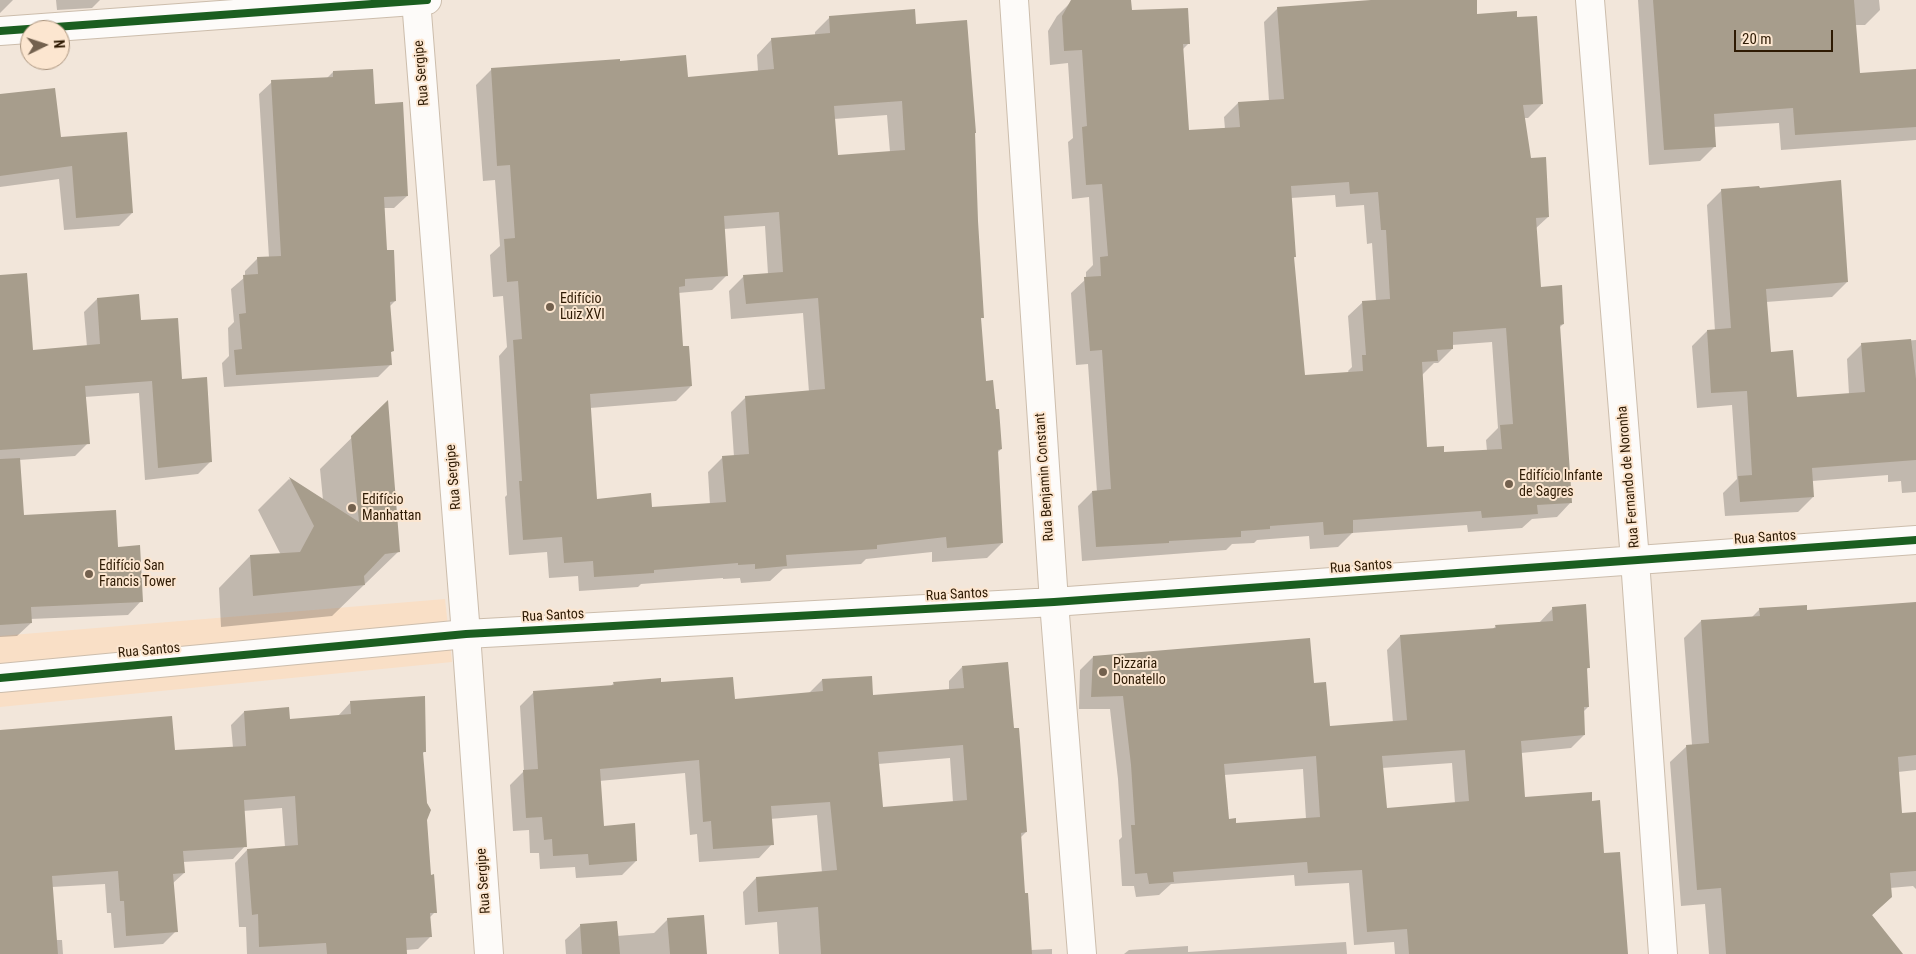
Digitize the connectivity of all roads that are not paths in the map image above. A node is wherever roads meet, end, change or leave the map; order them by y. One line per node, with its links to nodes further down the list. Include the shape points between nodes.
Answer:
1 (419, 0): 4 (street); 8 (street, Rua Sergipe)
2 (1014, 0): 7 (street, Rua Benjamin Constant)
3 (1590, 0): 6 (street, Rua Fernando de Noronha)
4 (0, 31)
5 (1916, 540): 6 (street, Rua Santos)
6 (1635, 560): 7 (street, Rua Santos); 12 (street, Rua Fernando de Noronha)
7 (1054, 602): 8 (street, Rua Santos); 11 (street, Rua Benjamin Constant)
8 (466, 634): 9 (street, Rua Santos); 10 (street, Rua Sergipe)
9 (0, 678)
10 (489, 954)
11 (1082, 954)
12 (1663, 954)

